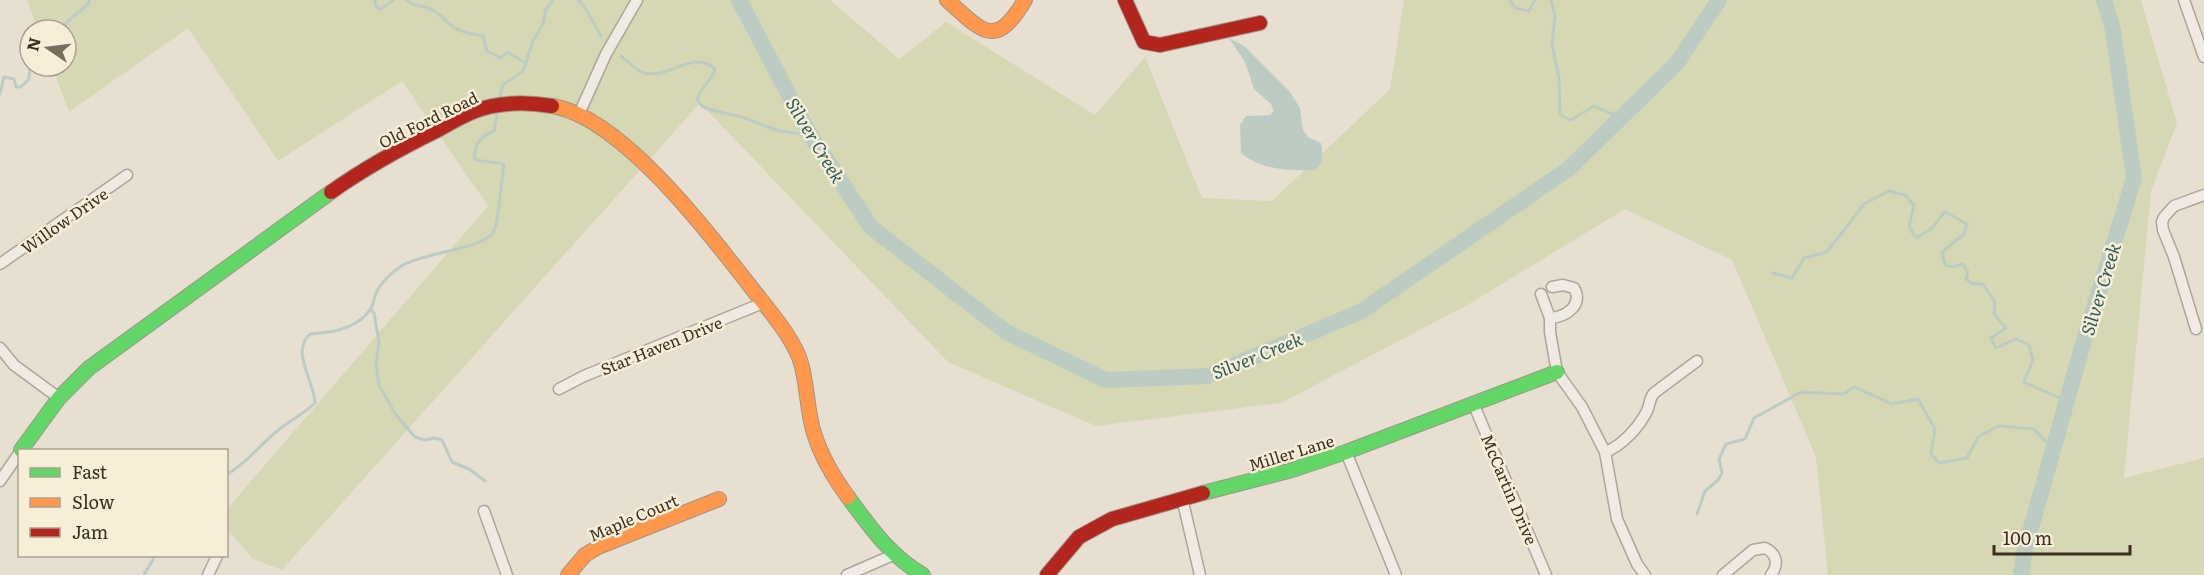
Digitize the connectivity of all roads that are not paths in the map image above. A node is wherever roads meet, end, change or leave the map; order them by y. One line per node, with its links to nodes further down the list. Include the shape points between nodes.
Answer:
1 (637, 0): 8 (street, via 606,54)
2 (947, 0): 3 (street, via 973,25 993,33 1004,29)
3 (1025, 0)
4 (1125, 0): 6 (street, via 1144,42 1160,45)
5 (2184, 0): 7 (street)
6 (1260, 23)
7 (2204, 57)
8 (579, 114): 14 (street, Old Ford Road, via 606,131 656,175 710,234); 21 (street, Old Ford Road, via 558,106 504,104 475,111 399,149 341,184 128,338)
9 (127, 176): 11 (street, Willow Drive)
10 (2204, 195): 16 (street, via 2174,206 2162,222)
11 (0, 264)
12 (1552, 287): 15 (street, via 1574,288 1577,300 1570,313)
13 (1541, 294): 15 (street)
14 (763, 303): 20 (street, Star Haven Drive); 31 (street, Old Ford Road, via 799,358 814,433 834,478)
15 (1550, 318): 19 (street)
16 (2196, 329)
17 (0, 348): 21 (street, via 14,365)
18 (1697, 361): 25 (street, via 1654,393 1646,414 1621,444)
19 (1557, 372): 22 (street, Miller Lane); 25 (street, via 1582,407)
20 (559, 389)
21 (59, 398): 23 (street, Old Ford Road)
22 (1473, 403): 24 (street, Miller Lane); 41 (street, McCartin Drive)
23 (21, 449)
24 (1346, 452): 28 (street, Miller Lane); 40 (street)
25 (1605, 452): 42 (street, via 1617,519)
26 (18, 454): 27 (street, Old Ford Road)
27 (0, 481)
28 (1182, 498): 38 (street, Miller Lane, via 1094,527 1072,543); 39 (street)
29 (718, 499): 35 (street, Maple Court, via 598,547 585,555)
30 (484, 511): 34 (street)
31 (893, 555): 36 (street); 37 (street, Old Ford Road)
32 (216, 557): 33 (street)
33 (208, 575)
34 (507, 575)
35 (568, 575)
36 (847, 575)
37 (923, 575)
38 (1047, 575)
39 (1200, 575)
40 (1396, 575)
41 (1546, 575)
42 (1645, 575)
43 (1723, 575): 44 (street, via 1753,550 1765,548 1776,559)
44 (1771, 575)

